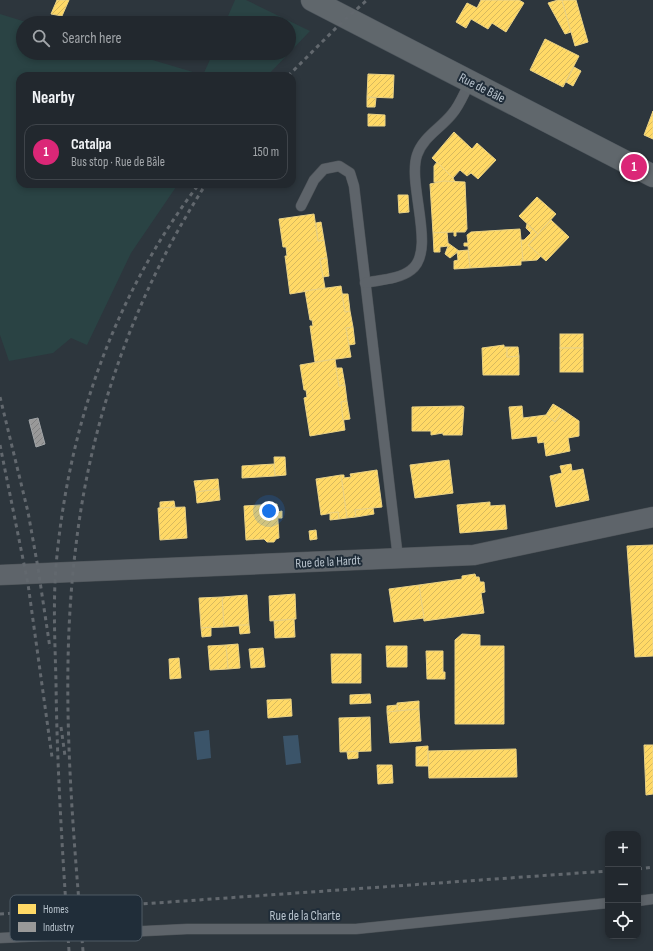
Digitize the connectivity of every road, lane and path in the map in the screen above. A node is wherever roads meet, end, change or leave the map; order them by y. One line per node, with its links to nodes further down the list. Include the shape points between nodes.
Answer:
1 (312, 0): 2 (main road, Rue de Bâle)
2 (470, 82): 3 (main road, Rue de Bâle); 5 (lane, via 453,114 423,144 416,157 416,195 422,242 417,265 405,274)
3 (653, 176)
4 (301, 206): 5 (lane, via 314,180 324,168 339,166 350,173 354,186)
5 (364, 283): 7 (lane)
6 (653, 517): 7 (street, Rue de la Hardt, via 474,555)
7 (398, 558): 8 (street, Rue de la Hardt)
8 (0, 575)
9 (653, 899): 10 (lane)
10 (641, 901)
11 (605, 904): 12 (lane, Rue de la Charte, via 356,929 187,928)
12 (142, 930)
13 (10, 937): 14 (lane, Rue de la Charte)
14 (0, 938)

